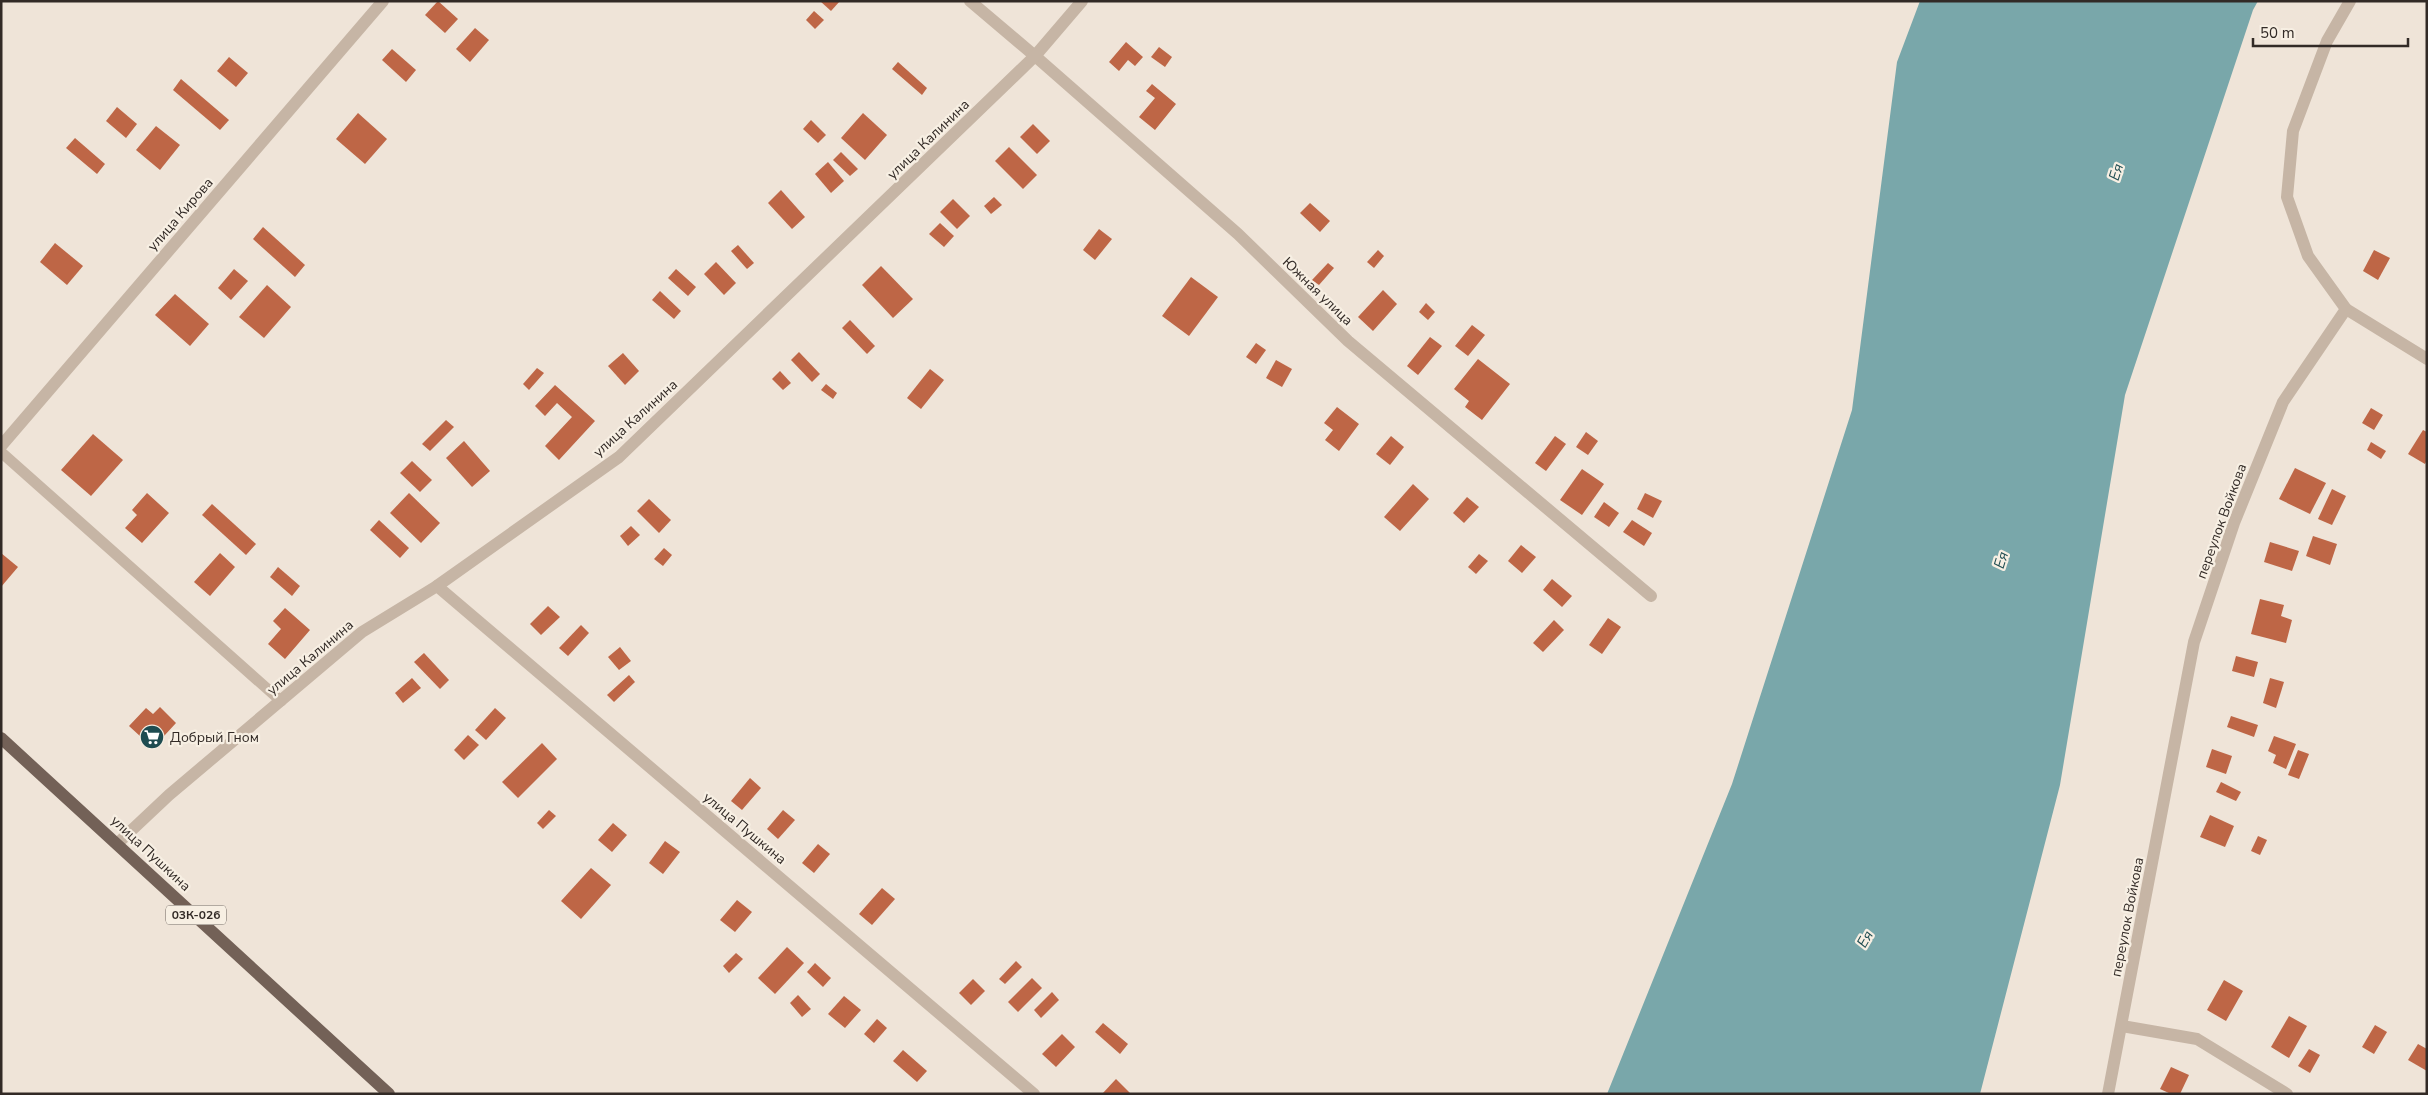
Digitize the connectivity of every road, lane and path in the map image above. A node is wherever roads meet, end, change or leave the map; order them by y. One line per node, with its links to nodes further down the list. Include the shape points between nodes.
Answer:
1 (382, 1): 8 (street, улица Кирова)
2 (970, 1): 5 (street, Южная улица)
3 (1082, 1): 5 (street, улица Калинина)
4 (2350, 1): 6 (street, via 2327,41 2293,131 2287,196 2308,256)
5 (1035, 56): 10 (street, улица Калинина, via 620,457); 11 (street, Южная улица, via 1238,234 1348,341)
6 (2346, 309): 7 (street); 15 (street, переулок Войкова, via 2284,402 2234,524 2194,642)
7 (2427, 359)
8 (1, 446)
9 (1, 452): 12 (lane)
10 (437, 586): 12 (street, улица Калинина, via 362,632); 17 (street, улица Пушкина)
11 (1651, 596)
12 (281, 701): 14 (street, улица Калинина, via 169,795)
13 (1, 738): 14 (main road, улица Пушкина / 03К-026)
14 (118, 843): 16 (main road, улица Пушкина / 03К-026)
15 (2122, 1026): 18 (street, переулок Войкова); 19 (street, via 2197,1039)
16 (389, 1094)
17 (1034, 1094)
18 (2108, 1094)
19 (2287, 1094)

